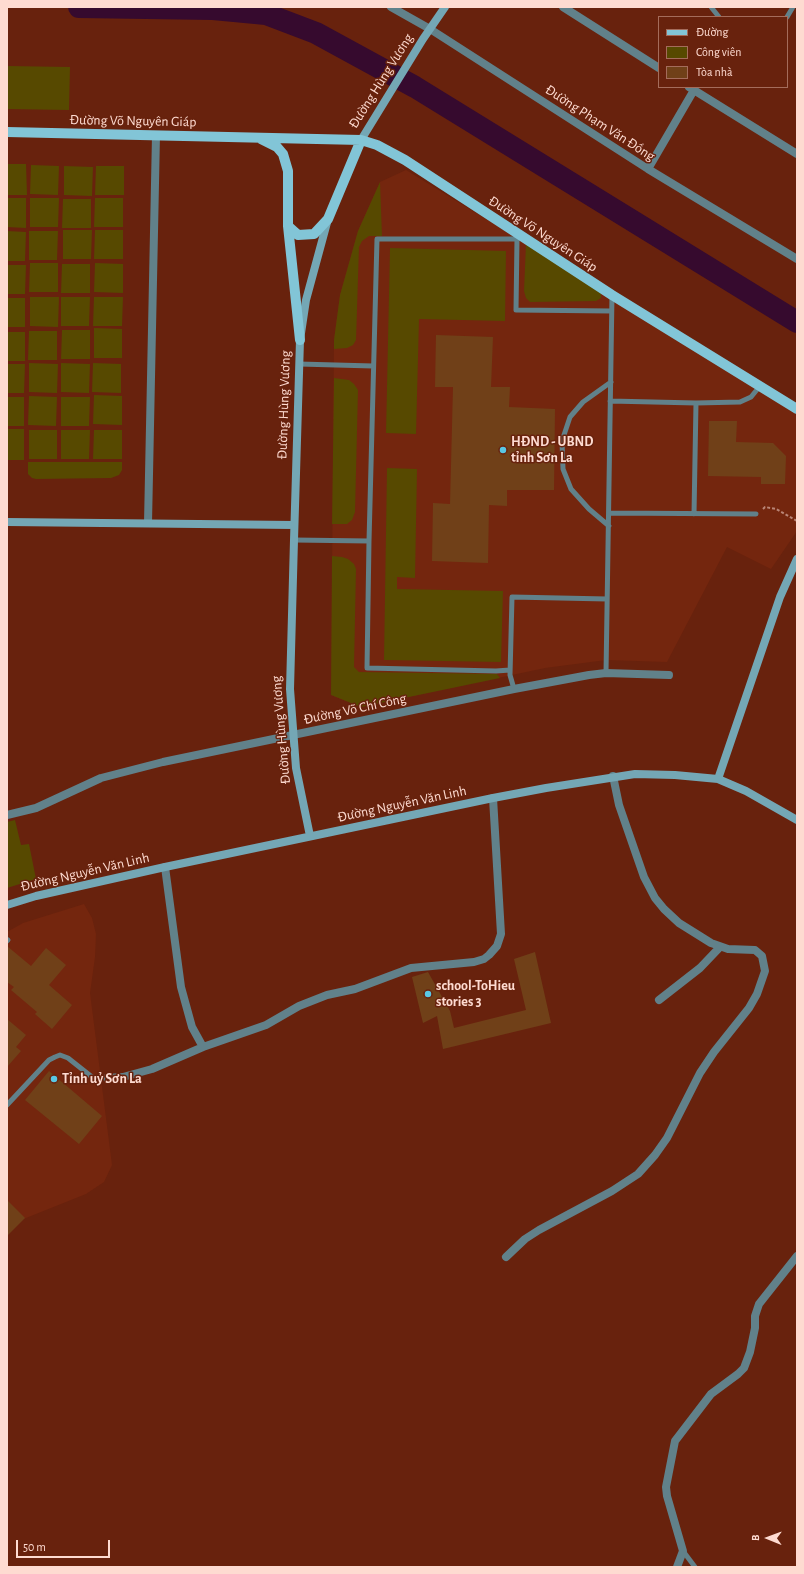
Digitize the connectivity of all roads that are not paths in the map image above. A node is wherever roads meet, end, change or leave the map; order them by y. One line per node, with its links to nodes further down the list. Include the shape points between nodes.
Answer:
1 (391, 7): 8 (street, Đường Phạm Văn Đồng)
2 (445, 7): 8 (street, Đường Hùng Vương)
3 (564, 7): 9 (street)
4 (712, 7): 6 (lane)
5 (793, 7): 7 (lane)
6 (718, 16)
7 (788, 16)
8 (430, 29): 14 (street, Đường Hùng Vương); 16 (street, Đường Phạm Văn Đồng)
9 (658, 67)
10 (692, 89): 15 (street); 16 (street)
11 (7, 132): 12 (main road, Đường Võ Nguyên Giáp)
12 (156, 135): 13 (main road, Đường Võ Nguyên Giáp); 35 (street)
13 (257, 138): 14 (main road, Đường Võ Nguyên Giáp); 18 (main road, Đường Võ Nguyên Giáp, via 277,147 283,154 288,171)
14 (361, 140): 17 (main road, Đường Hùng Vương); 19 (main road, Đường Võ Nguyên Giáp, via 377,145 405,160)
15 (797, 154)
16 (648, 170): 20 (street, Đường Phạm Văn Đồng)
17 (328, 219): 18 (main road, via 314,234 298,235); 23 (street, Đường Hùng Vương, via 306,300)
18 (288, 226): 23 (main road, Đường Võ Nguyên Giáp)
19 (518, 237): 21 (main road, Đường Võ Nguyên Giáp); 22 (lane, via 516,310); 25 (lane, via 377,239)
20 (797, 259)
21 (612, 295): 22 (lane); 27 (main road, Đường Võ Nguyên Giáp)
22 (611, 311): 26 (lane)
23 (300, 340): 24 (street, Đường Hùng Vương)
24 (299, 364): 25 (lane); 36 (street, Đường Hùng Vương)
25 (373, 366): 39 (lane)
26 (611, 382): 28 (lane); 37 (lane, via 583,402 570,417 562,442 563,469 571,489)
27 (760, 386): 29 (lane, via 751,397 740,402); 30 (main road, Đường Võ Nguyên Giáp)
28 (610, 400): 29 (lane); 31 (lane)
29 (696, 403): 32 (lane)
30 (797, 409)
31 (609, 513): 32 (lane); 37 (lane)
32 (694, 514): 33 (lane)
33 (756, 514)
34 (7, 522): 35 (street)
35 (148, 523): 36 (street)
36 (294, 525): 38 (street, Đường Hùng Vương)
37 (609, 526): 41 (lane)
38 (294, 540): 39 (lane); 46 (street, Đường Hùng Vương, via 290,689)
39 (368, 541): 42 (lane, via 367,668)
40 (797, 559): 48 (street, via 780,597)
41 (607, 599): 42 (lane, via 512,597); 43 (lane)
42 (510, 670): 45 (lane)
43 (606, 673): 44 (street, Đường Võ Chí Công); 45 (street, Đường Võ Chí Công)
44 (669, 675)
45 (514, 689): 46 (street, Đường Võ Chí Công)
46 (293, 735): 50 (street, Đường Võ Chí Công, via 163,762 101,778 36,808); 52 (street, Đường Hùng Vương, via 296,768)
47 (613, 776): 48 (street, Đường Nguyễn Văn Linh, via 675,775); 49 (street, Đường Nguyễn Văn Linh); 55 (street, via 619,805 644,877 655,898 679,922 698,936)
48 (718, 780): 51 (street, Đường Nguyễn Văn Linh, via 746,791)
49 (493, 798): 52 (street, Đường Nguyễn Văn Linh); 57 (street, via 501,934 497,946 489,955 474,962 411,968 354,989 311,1000 266,1025)
50 (7, 814)
51 (797, 820)
52 (310, 836): 53 (street, Đường Nguyễn Văn Linh)
53 (165, 867): 54 (street, Đường Nguyễn Văn Linh); 57 (street, via 181,987 192,1028)
54 (7, 905)
55 (720, 947): 56 (street, via 700,968); 62 (street, via 755,950 762,956 765,971 762,983 749,1008 700,1073 663,1144 638,1174 539,1230)
56 (659, 1000)
57 (203, 1047): 59 (street, via 152,1069 123,1077)
58 (92, 1077): 60 (lane, via 68,1058 55,1057 49,1060)
59 (107, 1078)
60 (7, 1105)
61 (797, 1256): 63 (street, via 760,1304 744,1368 711,1394 675,1441 666,1487)
62 (506, 1257)
63 (683, 1551): 64 (street); 65 (lane)
64 (677, 1567)
65 (695, 1567)

